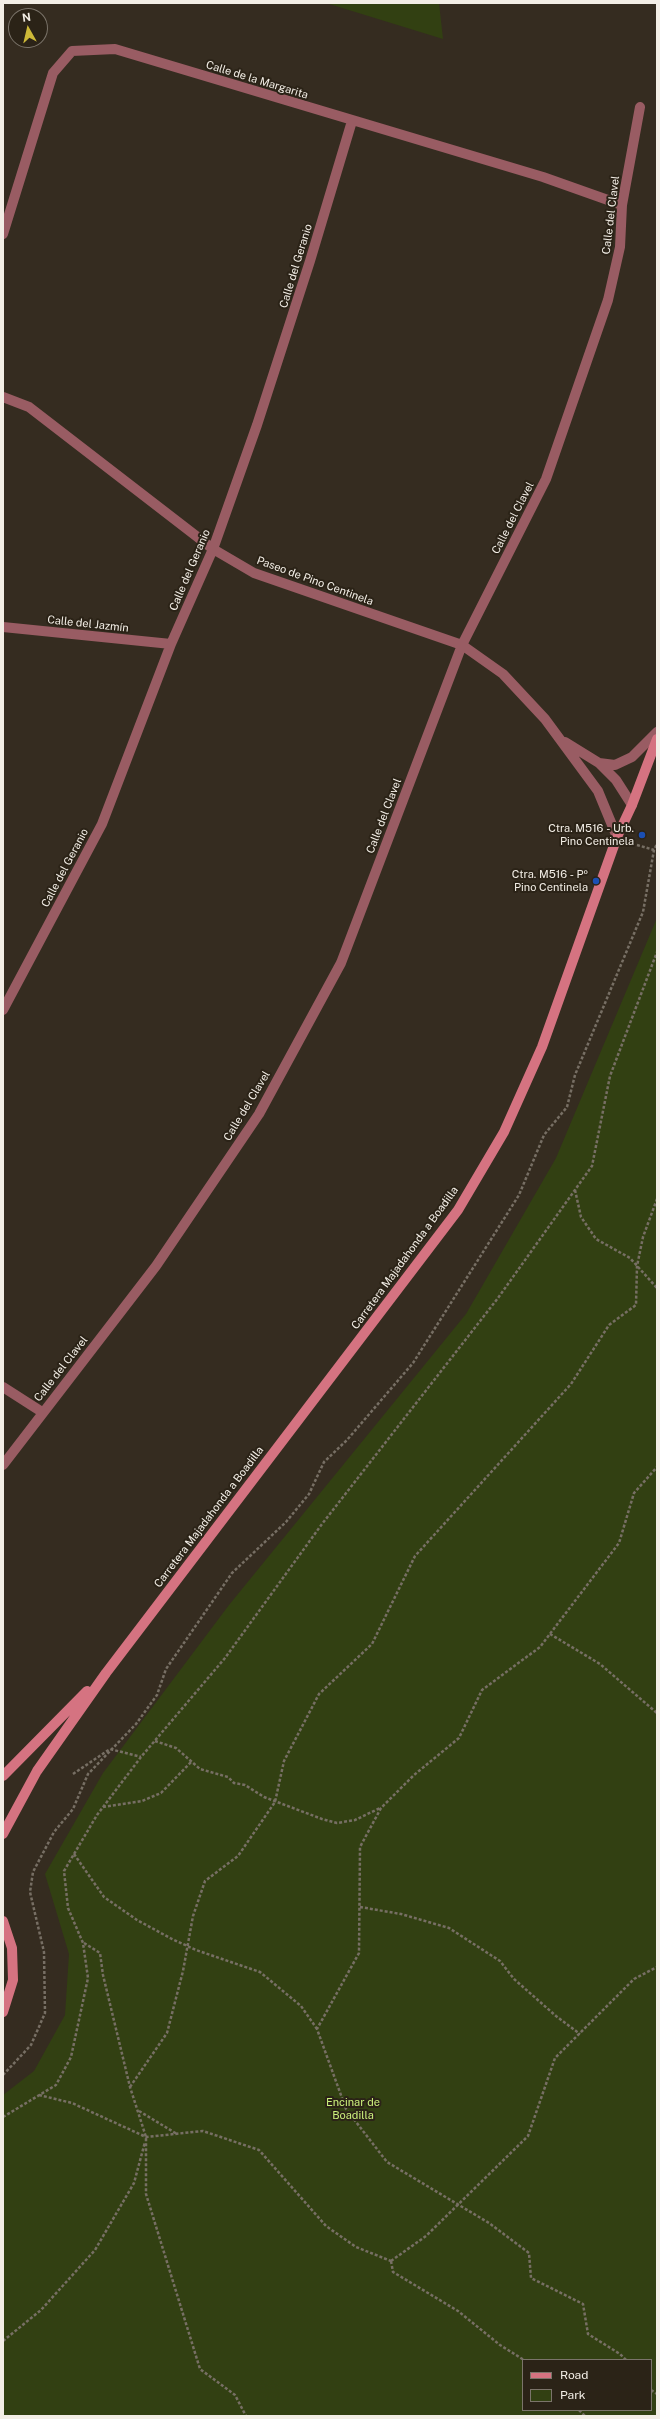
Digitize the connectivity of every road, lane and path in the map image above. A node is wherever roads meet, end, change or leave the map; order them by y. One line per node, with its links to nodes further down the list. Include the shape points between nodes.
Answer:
1 (640, 106): 3 (street, Calle del Clavel)
2 (352, 121): 3 (street, Calle de la Margarita, via 543,177); 4 (street, Calle de la Margarita, via 115,49 72,51 53,73); 6 (street, Calle del Geranio, via 306,276)
3 (622, 205): 9 (street, Calle del Clavel, via 620,247 608,300 546,479)
4 (3, 234)
5 (3, 397): 6 (street, Paseo de Pino Centinela, via 29,407)
6 (213, 549): 8 (street, Calle del Geranio); 9 (street, Paseo de Pino Centinela, via 254,573)
7 (3, 627): 8 (street, Calle del Jazmín)
8 (171, 644): 20 (street, Calle del Geranio, via 102,824)
9 (462, 645): 11 (street, Paseo de Pino Centinela, via 503,674); 26 (street, Calle del Clavel, via 341,963 259,1114 156,1266)
10 (657, 732): 13 (street, via 632,757 615,765)
11 (560, 739): 13 (street); 15 (street, via 598,791)
12 (657, 739): 14 (street, Carretera Majadahonda a Boadilla)
13 (598, 763): 14 (street, via 616,780)
14 (632, 805): 15 (street, Carretera Majadahonda a Boadilla)
15 (617, 837): 30 (street, Carretera Majadahonda a Boadilla, via 542,1047 504,1132 458,1210)
16 (657, 844): 18 (path)
17 (637, 845): 18 (path)
18 (654, 850): 33 (path, via 643,912 575,1075 567,1107 544,1135 519,1196 413,1363 347,1440 324,1462 309,1494 286,1522 232,1573 166,1669 157,1695 136,1724)
19 (657, 952): 21 (path, via 610,1076 592,1166)
20 (3, 1010)
21 (575, 1189): 23 (path, via 581,1217 596,1238 630,1258); 32 (path, via 498,1298 322,1524 225,1658)
22 (657, 1200): 23 (path, via 643,1237)
23 (637, 1266): 24 (path); 38 (path, via 636,1305 609,1325 571,1384 414,1556 372,1644 319,1694 284,1761)
24 (657, 1288)
25 (3, 1387): 26 (street)
26 (42, 1412): 27 (street, Calle del Clavel)
27 (3, 1465)
28 (657, 1467): 29 (path, via 634,1493 619,1543)
29 (550, 1634): 31 (path, via 600,1664); 40 (path, via 540,1647 482,1690 459,1738 414,1775)
30 (106, 1673): 37 (street, Carretera Majadahonda a Boadilla); 41 (street, Carretera Majadahonda a Boadilla, via 37,1771)
31 (657, 1714)
32 (155, 1741): 34 (path); 35 (path, via 176,1748)
33 (110, 1749): 34 (path); 36 (path); 51 (path, via 88,1774 73,1809 54,1832 33,1872 30,1892 44,1952 45,2013 31,2046)
34 (141, 1757): 39 (path)
35 (192, 1761): 38 (path, via 200,1769 228,1776 234,1783 245,1785); 39 (path, via 160,1793 142,1801)
36 (73, 1774)
37 (3, 1776)
38 (276, 1802): 40 (path, via 337,1823 355,1820); 46 (path, via 238,1856 205,1881 193,1916)
39 (103, 1807): 42 (path)
40 (381, 1808): 43 (path, via 360,1847)
41 (3, 1834)
42 (74, 1854): 45 (path, via 64,1871 68,1908); 46 (path, via 104,1897 137,1920)
43 (360, 1907): 49 (path, via 359,1953); 50 (path, via 401,1914 449,1928 500,1961 514,1979)
44 (3, 1921): 48 (street, via 12,1948 13,1980)
45 (83, 1943): 52 (path, via 100,1952 103,1975); 53 (path, via 88,1978 72,2057 56,2085)
46 (188, 1947): 49 (path, via 260,1972 301,2006); 52 (path, via 167,2033)
47 (657, 1967): 50 (path, via 634,1979)
48 (3, 2012)
49 (317, 2029): 58 (path, via 346,2109 387,2162)
50 (580, 2034): 58 (path, via 555,2058 528,2136)
51 (3, 2075)
52 (130, 2087): 54 (path)
53 (38, 2094): 55 (path); 57 (path, via 72,2104)
54 (138, 2111): 56 (path); 57 (path)
55 (3, 2117)
56 (178, 2134): 57 (path); 59 (path, via 203,2131 260,2150 326,2226 356,2247)
57 (146, 2137): 60 (path, via 134,2183 95,2250 41,2310); 63 (path, via 146,2194 200,2369 235,2395)
58 (458, 2204): 59 (path, via 426,2236); 62 (path, via 529,2253 532,2278 583,2304 588,2334)
59 (391, 2261): 61 (path, via 393,2272 458,2311 500,2345)
60 (3, 2341)
61 (522, 2359)
62 (625, 2359)
63 (246, 2416)

